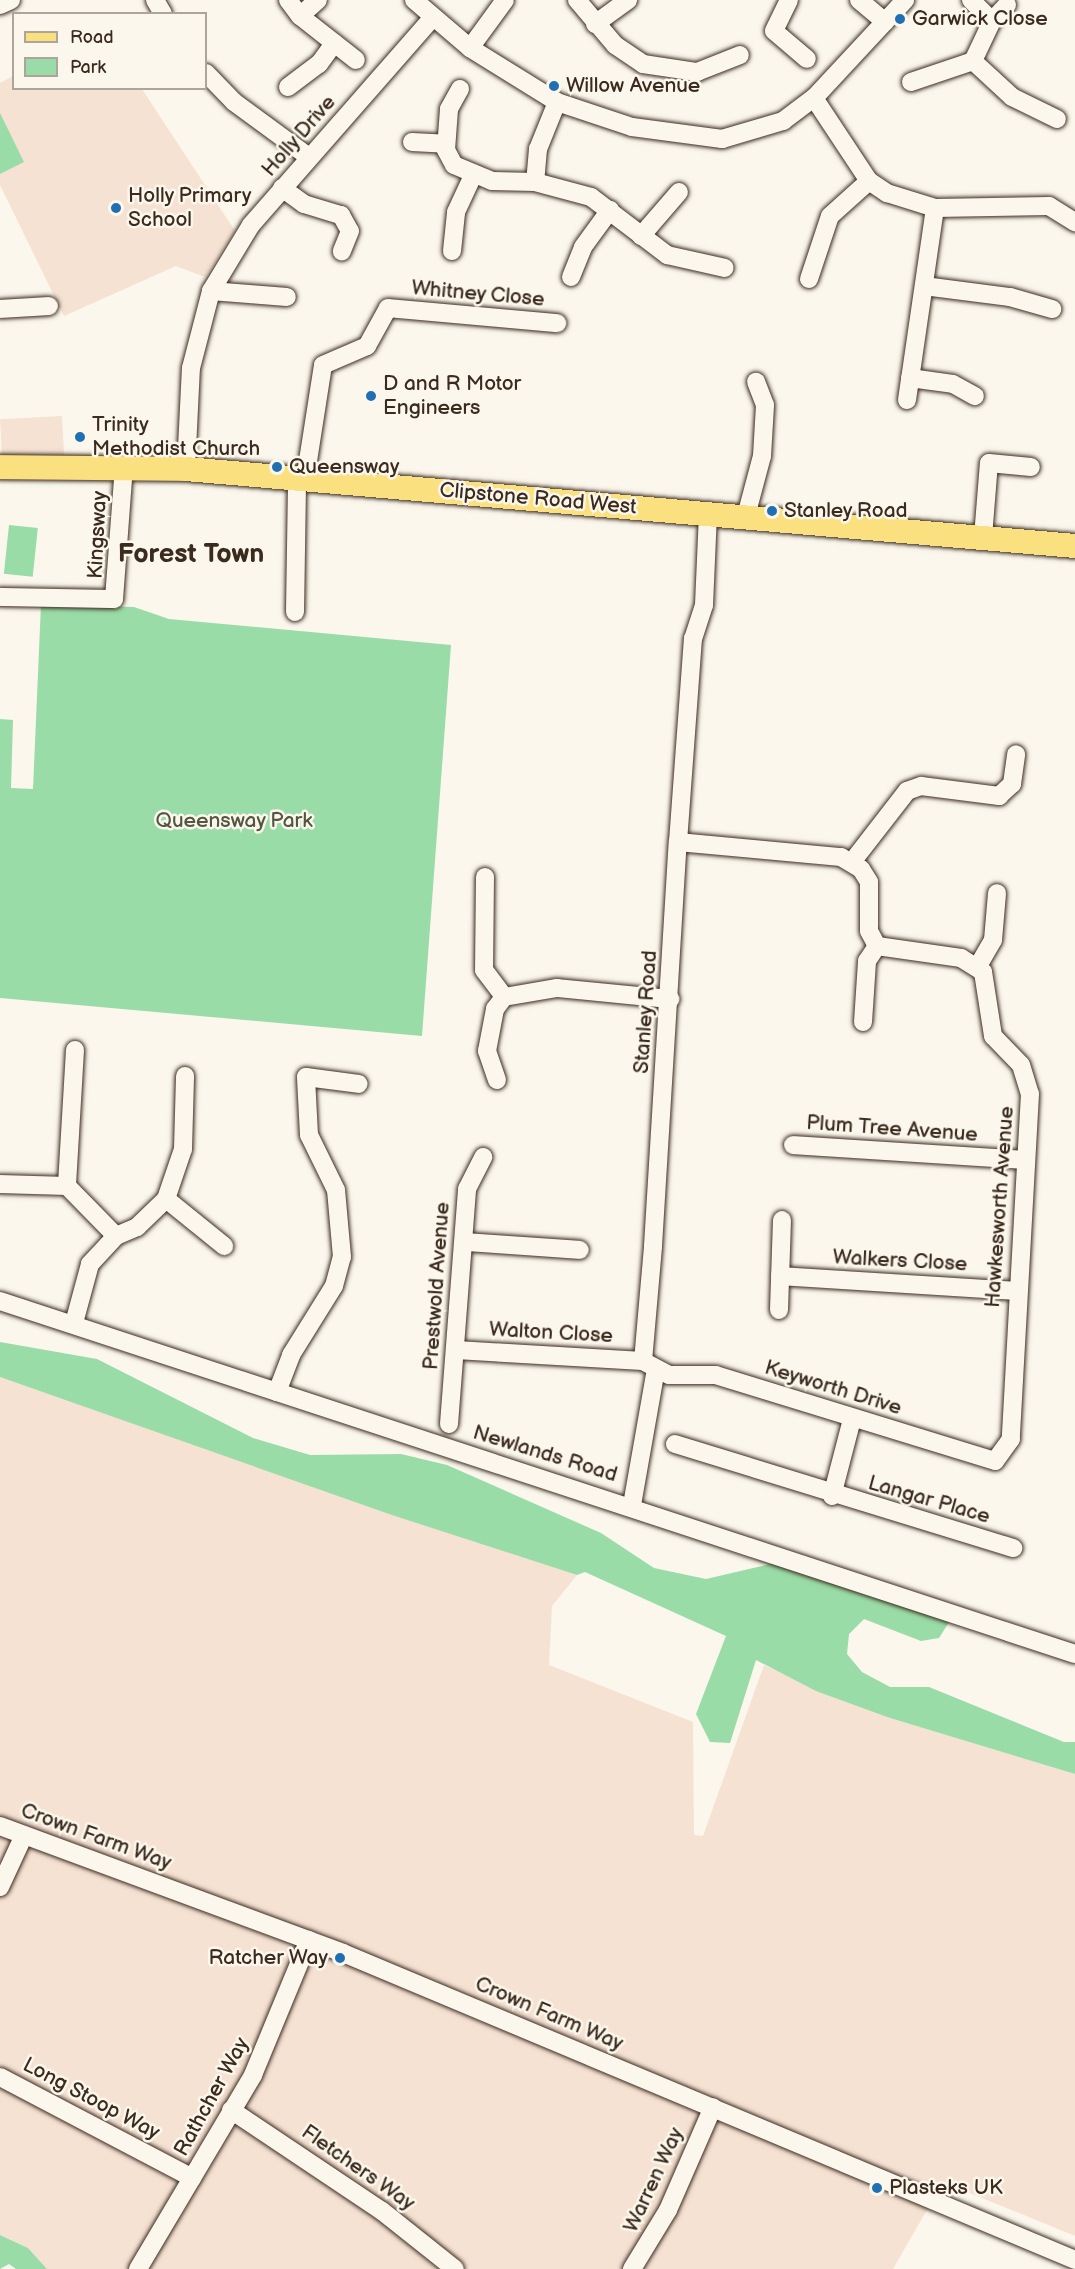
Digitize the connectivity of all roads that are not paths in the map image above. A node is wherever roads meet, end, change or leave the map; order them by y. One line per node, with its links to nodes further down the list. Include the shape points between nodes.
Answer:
1 (11, 0): 12 (street)
2 (288, 0): 14 (street)
3 (318, 0): 14 (street)
4 (414, 0): 15 (street)
5 (505, 0): 20 (street)
6 (577, 0): 18 (street)
7 (628, 0): 18 (street)
8 (789, 0): 22 (street, via 774,31)
9 (859, 0): 17 (street)
10 (905, 0): 17 (street)
11 (971, 0): 16 (street)
12 (0, 4)
13 (1007, 5): 16 (street)
14 (300, 16): 19 (street)
15 (432, 18): 20 (street); 34 (street, Holly Drive)
16 (992, 21): 24 (street)
17 (885, 22): 29 (street)
18 (595, 24): 21 (street, via 642,64 668,72 697,72)
19 (334, 43): 23 (street); 27 (street, via 319,64)
20 (470, 48): 30 (street)
21 (740, 55)
22 (807, 59)
23 (356, 60)
24 (972, 61): 26 (street); 31 (street, via 1012,97)
25 (207, 74): 34 (street, via 234,102)
26 (911, 82)
27 (288, 87)
28 (460, 89): 33 (street, via 449,109)
29 (814, 98): 30 (street, via 783,121 722,139 632,128); 36 (street)
30 (557, 102): 37 (street, via 538,150)
31 (1057, 120)
32 (412, 142): 33 (street)
33 (446, 144): 35 (street, via 454,165)
34 (309, 157): 38 (street, Holly Drive)
35 (472, 177): 37 (street); 45 (street, via 456,212)
36 (869, 181): 40 (street); 48 (street, via 830,216)
37 (535, 182): 41 (street, via 591,197)
38 (282, 188): 44 (street, via 311,207 341,215 350,231); 50 (street, Holly Drive, via 239,242)
39 (679, 192): 43 (street)
40 (935, 208): 42 (street, via 1049,206); 49 (street)
41 (610, 210): 43 (street); 47 (street, via 583,247)
42 (1075, 222)
43 (641, 236): 46 (street, via 667,255)
44 (342, 251)
45 (452, 251)
46 (725, 268)
47 (570, 277)
48 (809, 279)
49 (924, 286): 54 (street, via 1010,297); 56 (street)
50 (211, 291): 51 (street); 63 (street, Holly Drive, via 191,368)
51 (287, 297)
52 (49, 306): 53 (street)
53 (0, 309)
54 (1052, 309)
55 (556, 323): 64 (street, Whitney Close, via 388,308 367,346 323,365)
56 (910, 378): 58 (street, via 953,384); 59 (street)
57 (756, 382): 66 (street, via 765,405 762,456)
58 (975, 396)
59 (907, 400)
60 (124, 465): 61 (main road, Clipstone Road West); 63 (main road, Clipstone Road West); 69 (street, Kingsway, via 114,599)
61 (0, 467)
62 (1031, 467): 67 (street, via 989,463)
63 (186, 469): 64 (main road, Clipstone Road West)
64 (301, 479): 65 (main road, Clipstone Road West); 70 (street)
65 (708, 513): 66 (main road, Clipstone Road West); 72 (street, Stanley Road)
66 (746, 516): 67 (main road, Clipstone Road West)
67 (983, 537): 68 (main road, Clipstone Road West)
68 (1075, 546)
69 (0, 597)
70 (295, 612)
71 (1016, 754): 73 (street, via 1012,784 999,796 921,786 907,791)
72 (678, 842): 73 (street, via 830,854); 79 (street, Stanley Road)
73 (852, 862): 76 (street, via 868,882 868,931)
74 (485, 877): 78 (street, via 484,970)
75 (997, 893): 77 (street, via 993,940)
76 (877, 946): 77 (street, via 961,958); 80 (street, via 867,960)
77 (978, 966): 87 (street, Hawkesworth Avenue, via 987,982 993,1036 1029,1078)
78 (504, 997): 79 (street, via 557,988); 83 (street, via 495,1010 487,1051)
79 (670, 999): 102 (street, Stanley Road)
80 (863, 1022)
81 (75, 1050): 89 (street)
82 (185, 1076): 90 (street, via 183,1149)
83 (497, 1080)
84 (359, 1084): 103 (street, via 306,1077 309,1135 336,1190 342,1257 334,1286 291,1355)
85 (793, 1146): 87 (street, Plum Tree Avenue)
86 (483, 1157): 93 (street, Prestwold Avenue, via 467,1189)
87 (1025, 1160): 97 (street, Hawkesworth Avenue)
88 (0, 1184): 89 (street)
89 (67, 1186): 92 (street)
90 (166, 1199): 92 (street, via 137,1227); 94 (street)
91 (782, 1220): 96 (street)
92 (116, 1236): 100 (street, via 90,1264)
93 (466, 1242): 95 (street); 101 (street, Prestwold Avenue)
94 (224, 1246)
95 (580, 1250)
96 (780, 1276): 97 (street, Walkers Close); 99 (street)
97 (1017, 1290): 107 (street, Hawkesworth Avenue, via 1011,1440)
98 (0, 1301): 100 (street, Newlands Road)
99 (779, 1310)
100 (74, 1323): 103 (street, Newlands Road)
101 (456, 1350): 102 (street, Walton Close); 105 (street, Prestwold Avenue)
102 (650, 1365): 104 (street, Keyworth Drive, via 716,1375); 109 (street, Stanley Road)
103 (277, 1392): 109 (street, Newlands Road)
104 (852, 1419): 107 (street, Keyworth Drive); 108 (street)
105 (449, 1424)
106 (675, 1444): 108 (street, Langar Place)
107 (995, 1461)
108 (832, 1496): 110 (street, Langar Place)
109 (632, 1505): 111 (street, Newlands Road)
110 (1013, 1548)
111 (1075, 1654)
112 (0, 1826): 113 (street, Crown Farm Way)
113 (24, 1835): 114 (street); 115 (street, Crown Farm Way)
114 (0, 1887)
115 (309, 1940): 117 (street, Crown Farm Way); 118 (street, Rathcher Way, via 274,2032)
116 (0, 2077): 119 (street, Long Stoop Way)
117 (713, 2107): 120 (street, Crown Farm Way); 123 (street, Warren Way, via 668,2210)
118 (231, 2110): 119 (street, Rathcher Way); 122 (street, Fletchers Way, via 382,2211)
119 (192, 2178): 121 (street, Rathcher Way)
120 (1075, 2260)
121 (138, 2269)
122 (455, 2269)
123 (632, 2269)

